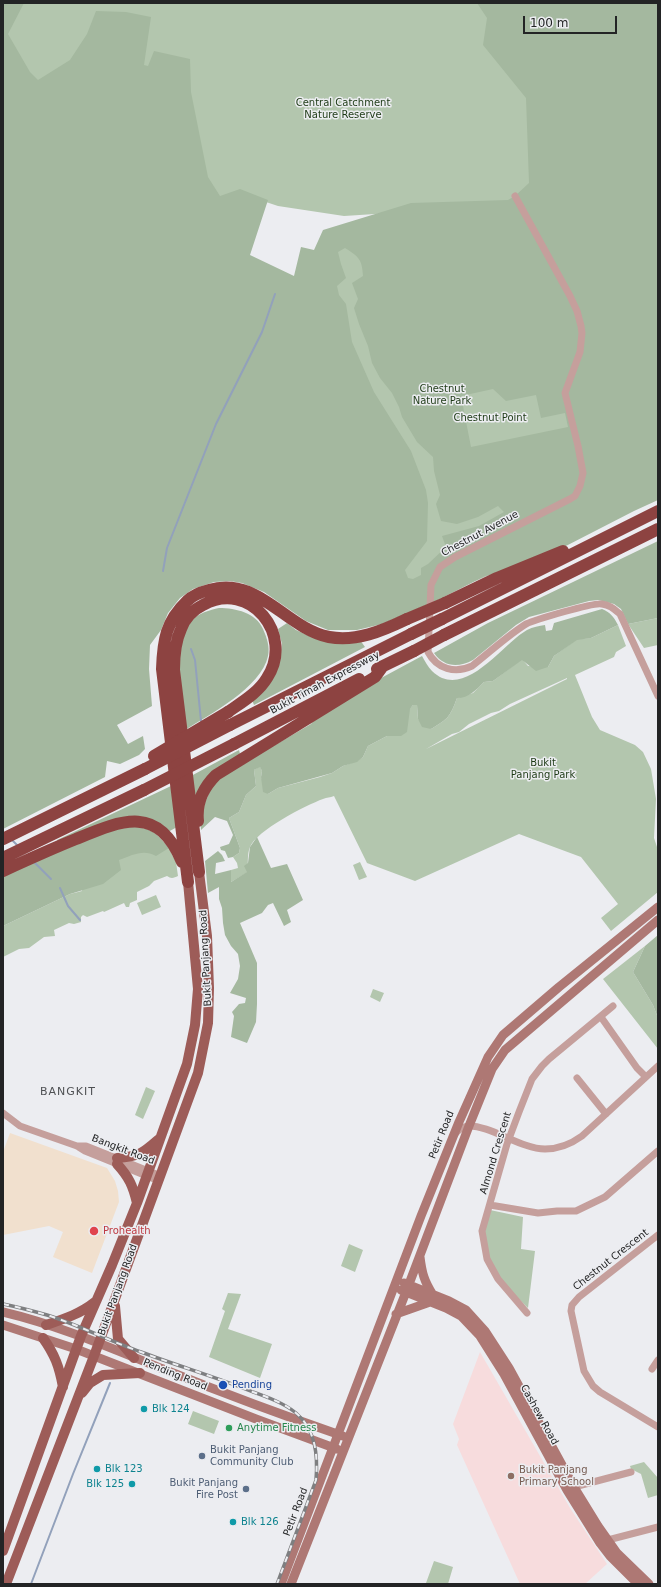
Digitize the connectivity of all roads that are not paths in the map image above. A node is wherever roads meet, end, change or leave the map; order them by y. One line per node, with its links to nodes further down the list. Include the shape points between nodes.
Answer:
1 (515, 196): 6 (street, Chestnut Avenue, via 570,296 579,319 582,333 580,352 565,393 578,446 582,478 578,491 570,499 454,557 440,567 431,585 428,652 442,667 452,670 465,669 532,621 601,603 611,606 620,614)
2 (658, 511): 4 (highway, Bukit Timah Expressway)
3 (658, 530): 5 (highway, Bukit Timah Expressway, bridge)
4 (592, 545): 7 (highway, Bukit Timah Expressway, bridge); 8 (highway, bridge, via 558,553 383,630 359,637 343,638 312,632 261,597 241,589 215,588 190,599 171,620 162,651 165,697)
5 (383, 666): 8 (highway, via 375,677 216,775 202,793); 10 (highway, Bukit Timah Expressway, bridge, via 144,790)
6 (658, 696)
7 (147, 764): 8 (highway, bridge, via 228,712 252,695 268,677 275,659 273,630 266,618 253,606 239,600 217,599 197,608 180,629 174,651 174,670); 9 (highway, via 125,778)
8 (190, 816): 12 (highway); 13 (highway)
9 (3, 839)
10 (3, 858)
11 (3, 871): 13 (highway, via 108,825 131,821 151,825 164,833 176,849)
12 (199, 872): 33 (main road, Bukit Panjang Road, via 207,936 208,1023 198,1073)
13 (188, 882): 29 (main road, Bukit Panjang Road, via 198,989 195,1025 187,1064)
14 (658, 907): 16 (main road, Petir Road)
15 (658, 920): 17 (main road, Petir Road)
16 (559, 987): 17 (main road, via 568,987); 23 (main road, Petir Road, via 503,1035 488,1057)
17 (568, 995): 26 (main road, Petir Road, via 505,1050 492,1069)
18 (613, 1006): 19 (street, Almond Crescent)
19 (601, 1017): 21 (street); 28 (street, Almond Crescent, via 542,1066 532,1079)
20 (658, 1066): 21 (street)
21 (646, 1077): 25 (street)
22 (576, 1078): 25 (street)
23 (464, 1110): 26 (street); 27 (main road, Petir Road)
24 (3, 1113): 31 (street, Bangkit Road, via 20,1126 77,1146 86,1146)
25 (606, 1114): 28 (street, via 574,1142 558,1148 531,1147)
26 (469, 1126): 27 (street); 28 (street); 37 (main road, Petir Road)
27 (453, 1136): 36 (main road, Petir Road)
28 (509, 1139): 35 (street, Almond Crescent)
29 (159, 1140): 31 (main road, via 143,1153); 32 (main road, Bukit Panjang Road)
30 (658, 1151): 35 (street, via 606,1197 576,1211 538,1213)
31 (117, 1161): 32 (street, Bangkit Road); 34 (main road, via 133,1188)
32 (148, 1173): 33 (street, Bangkit Road); 34 (main road, Bukit Panjang Road)
33 (160, 1178): 43 (main road, Bukit Panjang Road)
34 (137, 1203): 44 (main road, Bukit Panjang Road)
35 (490, 1205): 46 (street, Almond Crescent, via 482,1231 487,1259 498,1279)
36 (421, 1216): 37 (main road, via 425,1222); 40 (main road, Petir Road)
37 (432, 1222): 39 (main road, Petir Road)
38 (658, 1237): 61 (street, Chestnut Crescent, via 575,1300 571,1311 584,1371 593,1386)
39 (420, 1254): 41 (main road, Petir Road); 42 (main road, via 422,1272)
40 (395, 1284): 41 (main road, Cashew Road); 62 (main road, Petir Road)
41 (407, 1288): 42 (main road, Cashew Road); 47 (main road, Petir Road)
42 (431, 1298): 47 (main road); 67 (main road, Cashew Road, via 466,1310 485,1331 509,1368); 69 (main road, Cashew Road, via 461,1316 480,1336 504,1374 567,1490)
43 (115, 1300): 52 (main road, Bukit Panjang Road); 55 (main road, via 118,1339)
44 (95, 1301): 49 (main road, via 75,1315); 50 (main road, Bukit Panjang Road)
45 (3, 1312): 49 (main road, Pending Road)
46 (527, 1313)
47 (396, 1314): 63 (main road, Petir Road)
48 (3, 1325): 51 (main road, Pending Road)
49 (46, 1325): 50 (main road, Pending Road)
50 (81, 1336): 52 (main road, Pending Road); 53 (main road, Bukit Panjang Road)
51 (43, 1338): 53 (main road, Pending Road); 59 (main road, via 57,1360)
52 (98, 1344): 54 (main road, Bukit Panjang Road); 55 (main road, Pending Road)
53 (76, 1349): 54 (main road, Pending Road); 59 (main road, Bukit Panjang Road)
54 (94, 1356): 58 (main road, Pending Road); 60 (main road, Bukit Panjang Road)
55 (134, 1358): 62 (main road, Pending Road)
56 (658, 1360): 57 (street)
57 (652, 1369)
58 (140, 1374): 60 (main road, via 103,1375 90,1383); 64 (main road, Pending Road)
59 (63, 1387): 70 (main road, Bukit Panjang Road)
60 (78, 1397): 71 (main road, Bukit Panjang Road)
61 (658, 1427)
62 (337, 1434): 63 (main road); 64 (main road, Petir Road)
63 (348, 1438): 65 (main road, Petir Road)
64 (332, 1448): 65 (main road); 72 (main road, Petir Road)
65 (342, 1451): 73 (main road, Petir Road)
66 (631, 1472): 67 (street)
67 (574, 1487): 69 (main road, Cashew Road)
68 (658, 1527): 69 (street)
69 (604, 1542): 74 (main road, Cashew Road, via 610,1556); 75 (main road, Cashew Road)
70 (3, 1551)
71 (6, 1584)
72 (281, 1584)
73 (291, 1584)
74 (638, 1584)
75 (649, 1584)

